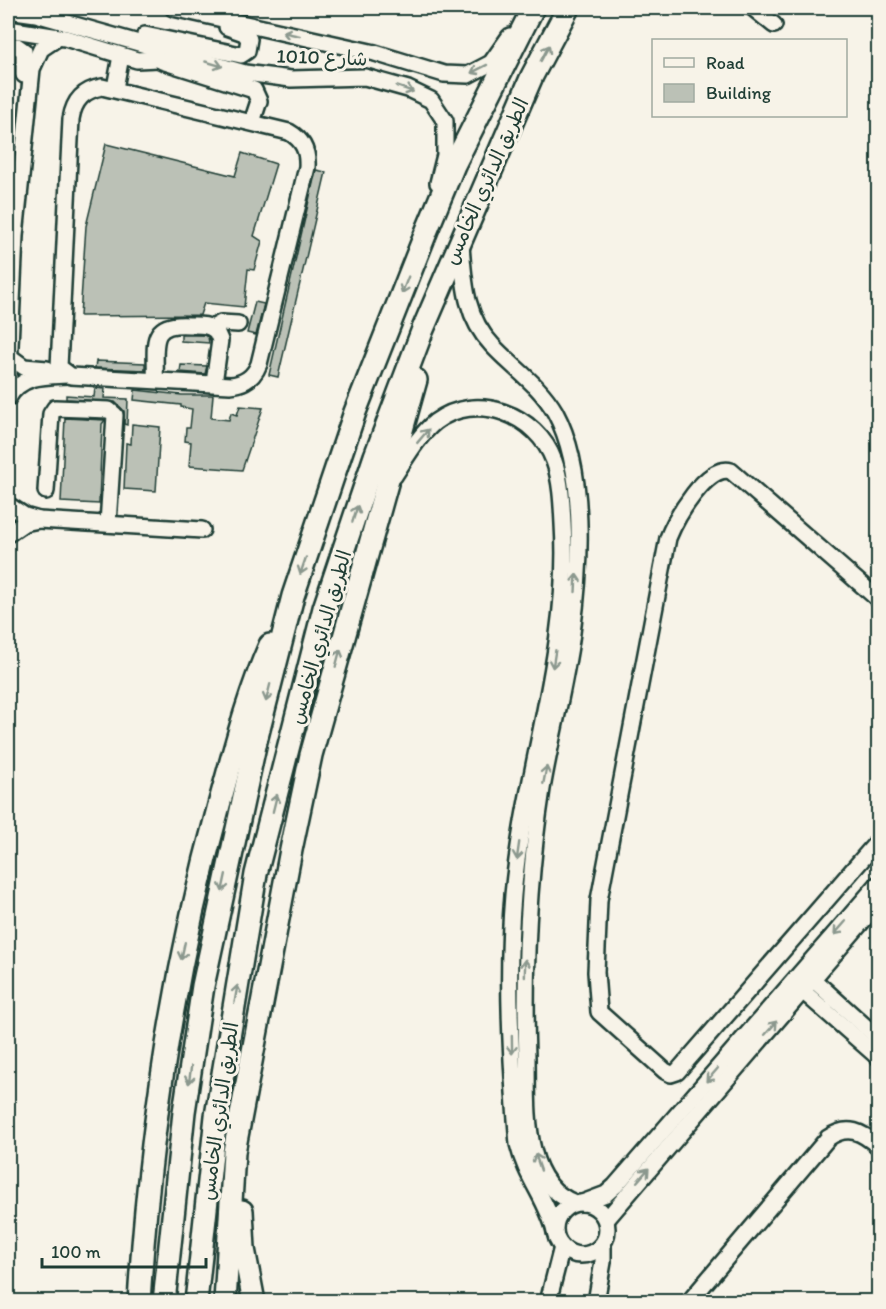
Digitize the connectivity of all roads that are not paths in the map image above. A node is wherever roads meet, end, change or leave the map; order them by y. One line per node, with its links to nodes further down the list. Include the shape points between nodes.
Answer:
1 (160, 8): 8 (street, via 244,33 249,39 248,51 234,56 94,23)
2 (173, 8): 3 (street, شارع 1010, one-way to 2, via 491,63 468,75 444,75 375,53)
3 (527, 8)
4 (533, 8): 19 (highway, الطريق الدائري الخامس, via 454,165)
5 (568, 8): 20 (highway, الطريق الدائري الخامس, one-way to 5, via 532,76)
6 (753, 8): 9 (street)
7 (8, 10): 8 (street, شارع 1010)
8 (36, 14): 14 (street, شارع 1010)
9 (774, 26)
10 (8, 29): 11 (street)
11 (59, 37): 13 (street); 18 (street, via 41,49 34,62)
12 (8, 47): 18 (street, via 17,46 26,55 17,137)
13 (121, 56): 15 (street); 16 (street)
14 (186, 56): 15 (street); 19 (street, شارع 1010, one-way to 19, via 268,77 365,77 431,100 442,114 447,131)
15 (160, 61): 17 (street, via 254,90 259,101)
16 (115, 88): 17 (street); 25 (street, via 87,91 72,111)
17 (252, 122): 27 (street, via 296,137 306,151 307,167 256,370 237,384)
18 (18, 201): 24 (street)
19 (427, 230): 38 (highway, الطريق الدائري الخامس, one-way to 38, via 355,412)
20 (460, 237): 21 (highway, الطريق الدائري الخامس); 33 (street, via 465,293 472,316 485,338 531,380 554,411 568,447)
21 (443, 278): 30 (highway); 59 (highway, الطريق الدائري الخامس, one-way to 21, via 216,1116 256,874 324,608 375,456)
22 (238, 324): 23 (street, via 221,323)
23 (212, 328): 26 (street, via 173,324 161,329); 27 (street, via 220,340)
24 (9, 357): 25 (street, via 32,369); 28 (street)
25 (64, 371): 26 (street); 29 (street, via 26,380)
26 (155, 380): 27 (street)
27 (214, 383)
28 (8, 390)
29 (8, 398)
30 (388, 483): 33 (street, one-way to 33, via 436,422 465,409 493,409 522,420 544,442); 48 (highway, one-way to 30, via 311,755)
31 (46, 491): 35 (street, via 51,414 55,408 109,410 116,415)
32 (8, 506): 34 (street)
33 (569, 507): 51 (street, one-way to 33, via 551,1188 535,1155 527,1090 525,997 534,849 573,630 578,547); 53 (street, one-way to 53, via 561,619 522,827 510,967 518,1144 525,1170)
34 (39, 520): 35 (street); 37 (street, via 24,523)
35 (108, 524): 36 (street)
36 (202, 530)
37 (8, 534)
38 (293, 596): 50 (highway, one-way to 50, via 249,694 198,880 164,1055); 58 (highway, الطريق الدائري الخامس, one-way to 58, via 246,785 203,986 184,1113)
39 (879, 599): 44 (street, via 736,474 726,470 708,479 681,511 668,538 599,900 597,1006 616,1029 665,1071 674,1074)
40 (879, 841): 41 (street)
41 (856, 867): 42 (street); 44 (street)
42 (878, 885): 45 (street, one-way to 45)
43 (879, 903): 45 (street)
44 (764, 973): 45 (street)
45 (799, 983): 46 (street); 47 (street); 51 (street, one-way to 51, via 615,1186 606,1194); 52 (street, one-way to 45)
46 (879, 1038)
47 (879, 1057)
48 (251, 1064): 60 (highway, via 234,1152); 61 (highway, via 242,1201 244,1250)
49 (879, 1146): 64 (street, via 855,1131 841,1131 828,1138)
50 (150, 1172): 56 (highway); 57 (highway)
51 (578, 1203): 52 (street, via 599,1209); 53 (street, via 560,1214)
52 (606, 1220): 54 (street)
53 (555, 1232): 55 (street)
54 (603, 1244): 55 (street, via 580,1256); 63 (street)
55 (562, 1247): 62 (street)
56 (123, 1302)
57 (139, 1302)
58 (164, 1302)
59 (196, 1302)
60 (225, 1302)
61 (254, 1302)
62 (548, 1302)
63 (596, 1302)
64 (688, 1302)

